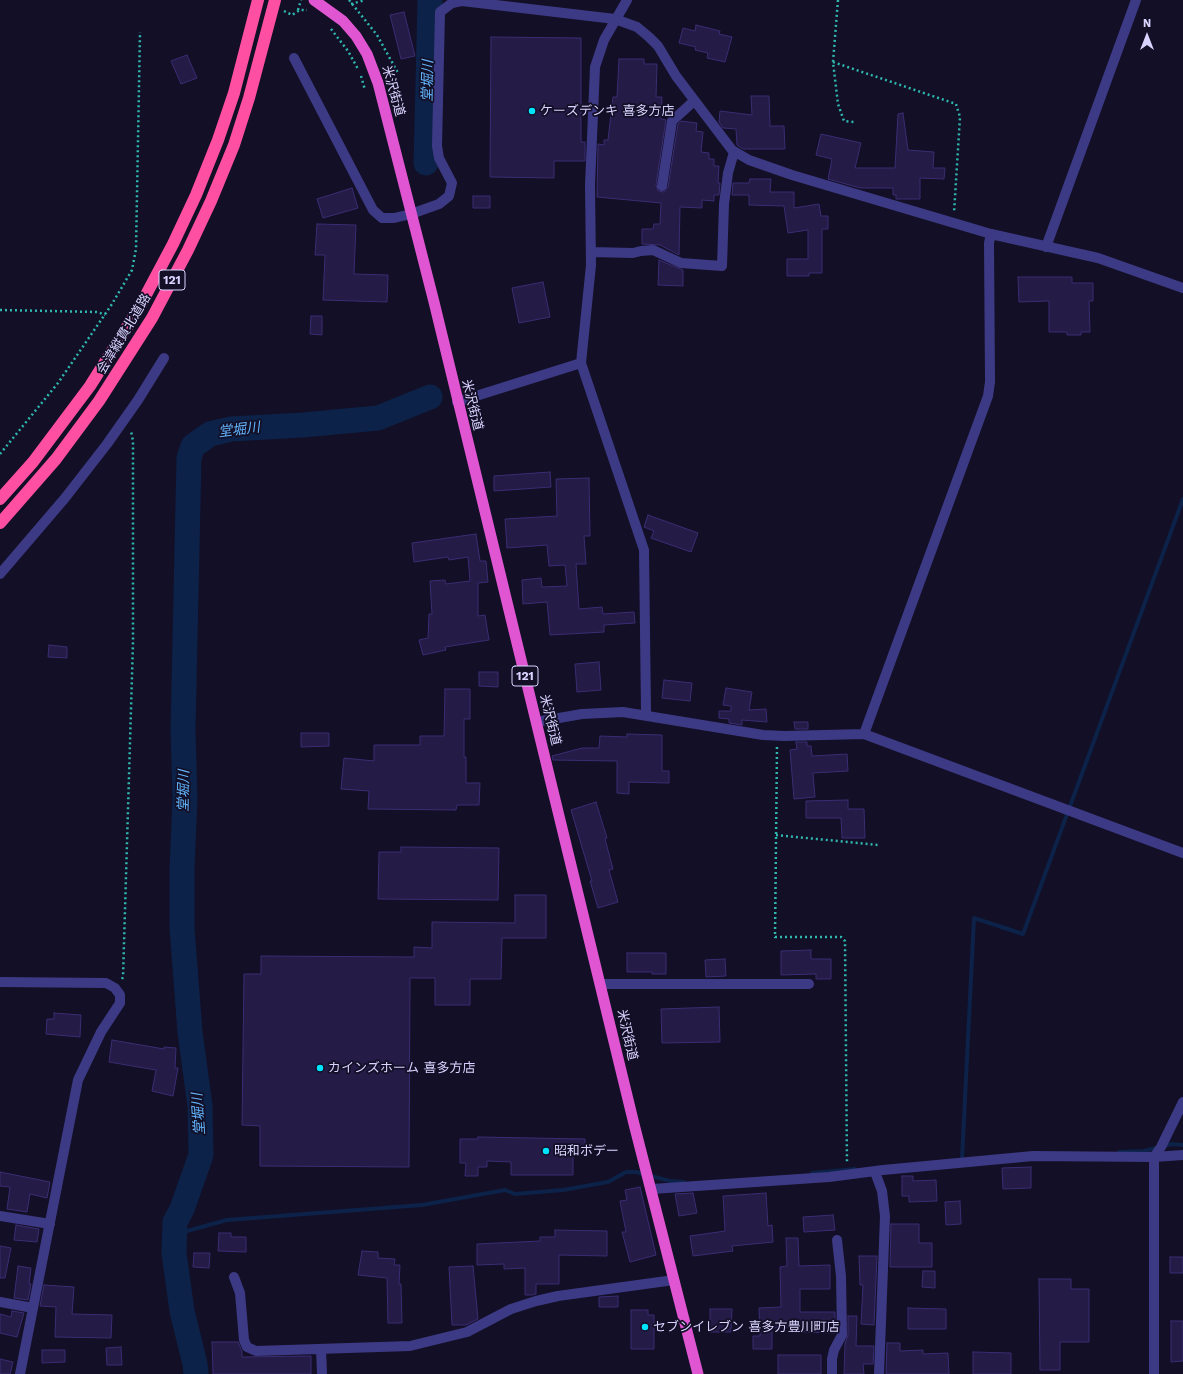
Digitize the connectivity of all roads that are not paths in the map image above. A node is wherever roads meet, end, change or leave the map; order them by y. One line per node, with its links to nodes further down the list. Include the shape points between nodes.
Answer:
1 (258, 0): 21 (highway, 会津縦貫北道路 / 121, via 234,93 218,140 173,244 139,308 90,386 33,462)
2 (314, 0): 13 (highway, 米沢街道 / 121, via 343,21 367,54 378,83)
3 (627, 0): 8 (street)
4 (1136, 0): 15 (street)
5 (275, 3): 22 (highway, 会津縦貫北道路 / 121, via 234,145 188,250 152,318 99,401 56,459)
6 (445, 3): 7 (street, via 462,1); 13 (street, via 440,12 437,146 439,158 452,183 449,196 439,204)
7 (526, 4): 8 (street)
8 (615, 19): 10 (street, via 637,27 649,37); 16 (street, via 604,40 595,67 590,185)
9 (294, 58): 13 (street, via 373,210 382,218)
10 (694, 101): 11 (street); 12 (street, via 672,121)
11 (734, 152): 14 (street, via 792,175); 16 (street, via 724,204 722,266 681,264 653,250 633,253)
12 (662, 186)
13 (410, 214): 20 (highway, 米沢街道 / 121)
14 (991, 234): 15 (street); 26 (street, via 988,396)
15 (1046, 247): 17 (street, via 1098,258)
16 (591, 252): 19 (street)
17 (1183, 288)
18 (164, 358): 23 (street, via 124,421 66,498)
19 (581, 363): 20 (street); 24 (street, via 644,550)
20 (457, 402): 25 (highway, 米沢街道 / 121)
21 (0, 499)
22 (0, 523)
23 (0, 574)
24 (646, 712)
25 (536, 722): 26 (street, via 582,714 624,712 777,735); 29 (highway, 米沢街道 / 121)
26 (864, 734): 27 (street)
27 (1183, 853)
28 (0, 982): 37 (street, via 106,983 115,988 120,995 120,1003 100,1032 78,1080)
29 (600, 984): 30 (street); 35 (highway, 米沢街道 / 121)
30 (809, 984)
31 (1183, 1102): 33 (street)
32 (1183, 1155): 33 (street)
33 (1154, 1157): 34 (street, via 1033,1156); 49 (street)
34 (875, 1172): 35 (street); 48 (street, via 882,1191 885,1216)
35 (652, 1189): 40 (highway, 米沢街道 / 121)
36 (0, 1216): 37 (street)
37 (50, 1224): 42 (street)
38 (837, 1240): 47 (street, via 841,1276 842,1334 834,1350)
39 (234, 1277): 43 (street, via 240,1293 244,1340 247,1347 256,1351)
40 (674, 1280): 43 (street, via 536,1301 511,1309 467,1332 410,1346); 46 (highway, 米沢街道 / 121)
41 (0, 1302): 42 (street)
42 (33, 1308): 44 (street)
43 (321, 1349): 45 (street)
44 (20, 1374)
45 (322, 1374)
46 (698, 1374)
47 (832, 1374)
48 (879, 1374)
49 (1154, 1374)

